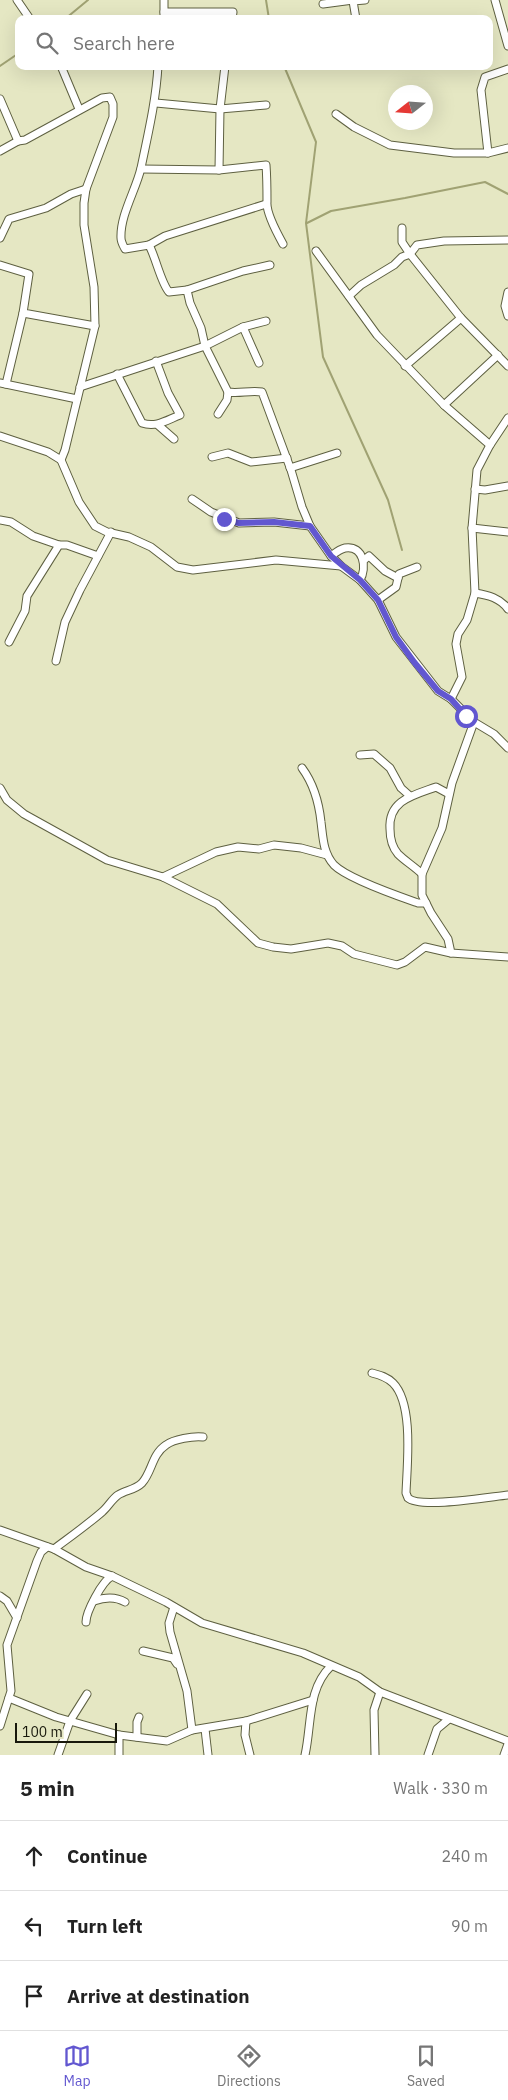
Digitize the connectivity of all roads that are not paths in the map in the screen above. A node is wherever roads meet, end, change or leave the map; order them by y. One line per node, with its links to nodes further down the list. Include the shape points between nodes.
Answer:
1 (18, 0): 7 (street)
2 (164, 0): 8 (street)
3 (353, 0): 4 (street); 6 (street); 11 (street)
4 (365, 0)
5 (495, 0): 12 (street)
6 (323, 4)
7 (27, 15)
8 (164, 15)
9 (180, 15): 10 (street, via 233,12)
10 (233, 15)
11 (355, 15)
12 (508, 46)
13 (508, 69): 26 (street, via 485,77 482,90)
14 (63, 70): 20 (street)
15 (158, 70): 18 (street)
16 (225, 70): 21 (street)
17 (0, 99): 23 (street)
18 (156, 103): 21 (street); 27 (street)
19 (266, 105): 21 (street)
20 (79, 109): 23 (street); 29 (street, via 110,96 113,104 113,117)
21 (220, 109): 28 (street)
22 (336, 114): 26 (street, via 390,145 454,153)
23 (18, 141): 25 (street)
24 (508, 148): 26 (street)
25 (0, 151)
26 (488, 153)
27 (141, 169): 28 (street); 35 (street, via 127,206 121,238 125,248)
28 (219, 170): 30 (street, via 266,165)
29 (86, 189): 32 (street, via 46,208 9,219); 47 (street, via 84,225 94,287)
30 (266, 204): 34 (street); 35 (street, via 165,236)
31 (402, 228): 37 (street, via 402,242)
32 (0, 238)
33 (508, 240): 37 (street, via 435,242 417,245)
34 (284, 244)
35 (150, 245): 40 (street, via 165,288 169,292)
36 (316, 251): 42 (street)
37 (410, 254): 42 (street); 45 (street)
38 (0, 265): 43 (street, via 28,274)
39 (270, 265): 40 (street)
40 (187, 290): 49 (street)
41 (508, 292): 44 (street, via 505,306)
42 (349, 296): 53 (street)
43 (23, 313): 47 (street); 56 (street)
44 (508, 316)
45 (461, 318): 50 (street); 53 (street)
46 (266, 321): 48 (street)
47 (95, 326): 57 (street)
48 (243, 327): 49 (street); 52 (street)
49 (204, 346): 51 (street); 58 (street)
50 (498, 355): 54 (street); 60 (street)
51 (156, 361): 55 (street); 63 (street, via 180,415)
52 (259, 363)
53 (405, 366): 60 (street)
54 (508, 366)
55 (118, 374): 57 (street); 63 (street, via 142,423)
56 (3, 383): 59 (street)
57 (80, 387): 59 (street)
58 (228, 392): 61 (street); 69 (street, via 262,392)
59 (77, 399): 70 (street)
60 (444, 405): 66 (street)
61 (218, 414)
62 (508, 418): 66 (street)
63 (158, 425): 65 (street)
64 (0, 436): 70 (street, via 48,452)
65 (174, 439)
66 (490, 445): 73 (street, via 477,470)
67 (337, 453): 71 (street)
68 (212, 457): 69 (street, via 228,453 251,462)
69 (287, 458): 71 (street)
70 (61, 460): 78 (street, via 79,502 95,526)
71 (290, 468): 76 (street)
72 (508, 486): 73 (street, via 485,490)
73 (475, 488): 77 (street)
74 (192, 499): 76 (street, via 224,519 239,523)
75 (0, 520): 80 (street)
76 (310, 526): 82 (street)
77 (472, 528): 79 (street); 88 (street)
78 (110, 532): 81 (street); 84 (street, via 129,536 178,567 193,570 276,560)
79 (508, 532)
80 (59, 545): 81 (street); 91 (street, via 27,596 24,612)
81 (98, 556): 92 (street, via 65,622)
82 (331, 556): 83 (street, via 344,548 353,548); 84 (street)
83 (364, 560): 86 (street, via 369,556); 87 (street)
84 (342, 566): 87 (street)
85 (417, 567): 86 (street, via 403,571)
86 (398, 578): 89 (street, via 396,587)
87 (360, 580): 89 (street)
88 (475, 593): 90 (street, via 490,595); 93 (street, via 467,620 458,634 456,644 462,677)
89 (378, 600): 93 (street, via 396,637 438,691)
90 (508, 609)
91 (10, 642)
92 (56, 661)
93 (451, 699): 94 (street)
94 (474, 722): 95 (street, via 494,734); 99 (street)
95 (508, 748)
96 (360, 755): 100 (street, via 374,754 390,768 401,788)
97 (302, 768): 101 (street, via 311,780)
98 (0, 788): 103 (street, via 7,800 24,814 85,848 107,860)
99 (449, 794): 100 (street, via 436,787); 102 (street, via 442,828)
100 (410, 796): 102 (street, via 391,812 390,838 398,853)
101 (327, 855): 103 (street, via 274,845 259,849 238,847 216,852); 104 (street, via 335,866 357,879)
102 (422, 874): 104 (street, via 422,895)
103 (163, 877): 105 (street, via 217,904 258,943 273,947 291,949 328,943 342,946 354,954 397,965 425,947)
104 (426, 904): 105 (street, via 448,939)
105 (451, 953): 106 (street)
106 (508, 957)
107 (372, 1373): 109 (street, via 394,1384 404,1404 408,1498 416,1503 435,1503)
108 (203, 1437): 111 (street, via 192,1436 164,1445 141,1484 118,1496 103,1511)
109 (508, 1495)
110 (0, 1530): 111 (street)
111 (50, 1548): 112 (street); 117 (street, via 41,1552)
112 (112, 1576): 114 (street, via 105,1581); 116 (street)
113 (0, 1596): 117 (street)
114 (94, 1601): 115 (street, via 116,1598); 118 (street)
115 (125, 1602)
116 (174, 1607): 120 (street, via 202,1623 303,1653); 121 (street, via 169,1623)
117 (17, 1618): 124 (street, via 7,1645)
118 (86, 1622)
119 (143, 1651): 121 (street, via 173,1658)
120 (331, 1666): 122 (street, via 359,1677); 125 (street, via 318,1681)
121 (180, 1668): 132 (street, via 187,1691)
122 (380, 1692): 127 (street); 141 (street, via 374,1710)
123 (88, 1694): 129 (street)
124 (9, 1698): 129 (street); 130 (street)
125 (313, 1700): 128 (street); 140 (street)
126 (140, 1717): 134 (street)
127 (449, 1719): 135 (street); 142 (street, via 437,1729)
128 (246, 1720): 131 (street); 139 (street, via 245,1735)
129 (70, 1722): 133 (street); 136 (street)
130 (0, 1726)
131 (205, 1729): 132 (street); 138 (street)
132 (192, 1730): 134 (street, via 167,1741)
133 (119, 1735): 134 (street); 137 (street)
134 (136, 1737)
135 (508, 1742): 143 (street)
136 (58, 1755)
137 (119, 1755)
138 (208, 1755)
139 (250, 1755)
140 (305, 1755)
141 (375, 1755)
142 (428, 1755)
143 (504, 1755)

